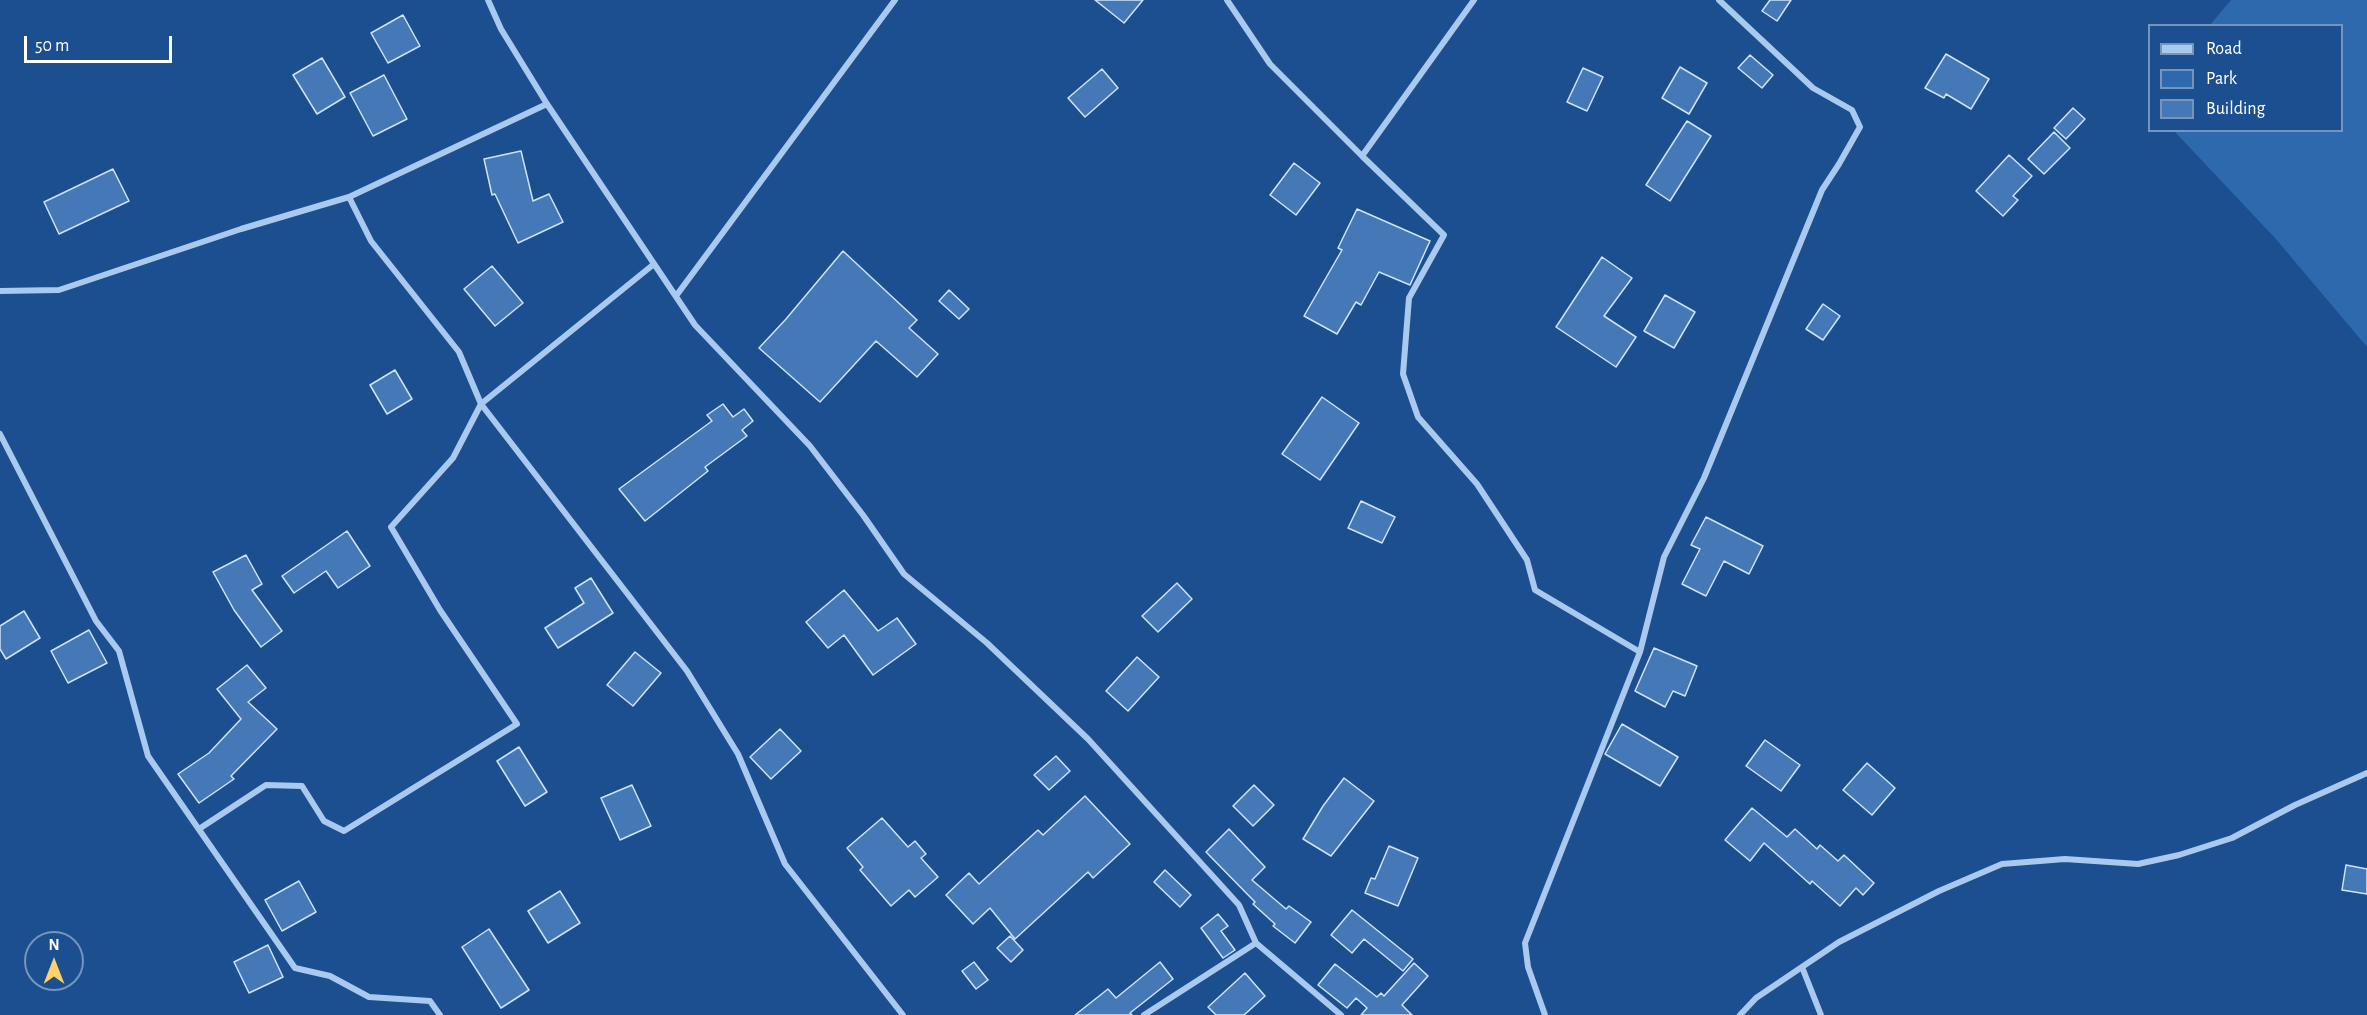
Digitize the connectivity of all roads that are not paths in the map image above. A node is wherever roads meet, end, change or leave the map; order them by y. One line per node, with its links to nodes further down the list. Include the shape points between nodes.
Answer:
1 (488, 0): 6 (street, via 501,29)
2 (895, 0): 11 (street)
3 (1227, 0): 7 (street, via 1270,64)
4 (1474, 0): 7 (street)
5 (1719, 0): 14 (street, via 1813,88 1852,110 1860,127 1822,190 1704,478 1664,557)
6 (547, 104): 8 (street); 9 (street)
7 (1362, 156): 14 (street, via 1444,235 1409,298 1403,374 1418,417 1477,484 1527,560 1535,590)
8 (349, 197): 10 (street, via 59,290); 12 (street, via 371,241 459,351)
9 (654, 264): 11 (street); 12 (street)
10 (0, 291)
11 (676, 296): 17 (street, via 695,325 810,446 904,574 987,643 1088,739 1239,905)
12 (481, 404): 16 (street, via 453,458 391,526 440,610 517,724 344,831 324,821 302,786 266,784); 20 (street, via 687,671 738,754 785,864)
13 (0, 434): 16 (street, via 96,621 119,651 148,756)
14 (1640, 652): 23 (street, via 1525,942 1528,967)
15 (2367, 773): 18 (street, via 2232,838 2179,855 2138,864 2065,859 2002,864 1859,931)
16 (199, 829): 19 (street, via 295,968 330,976 369,997 430,1000)
17 (1256, 943): 21 (street); 22 (street)
18 (1802, 967): 24 (street, via 1756,998); 25 (street)
19 (440, 1015)
20 (903, 1015)
21 (1144, 1015)
22 (1341, 1015)
23 (1545, 1015)
24 (1740, 1015)
25 (1821, 1015)

